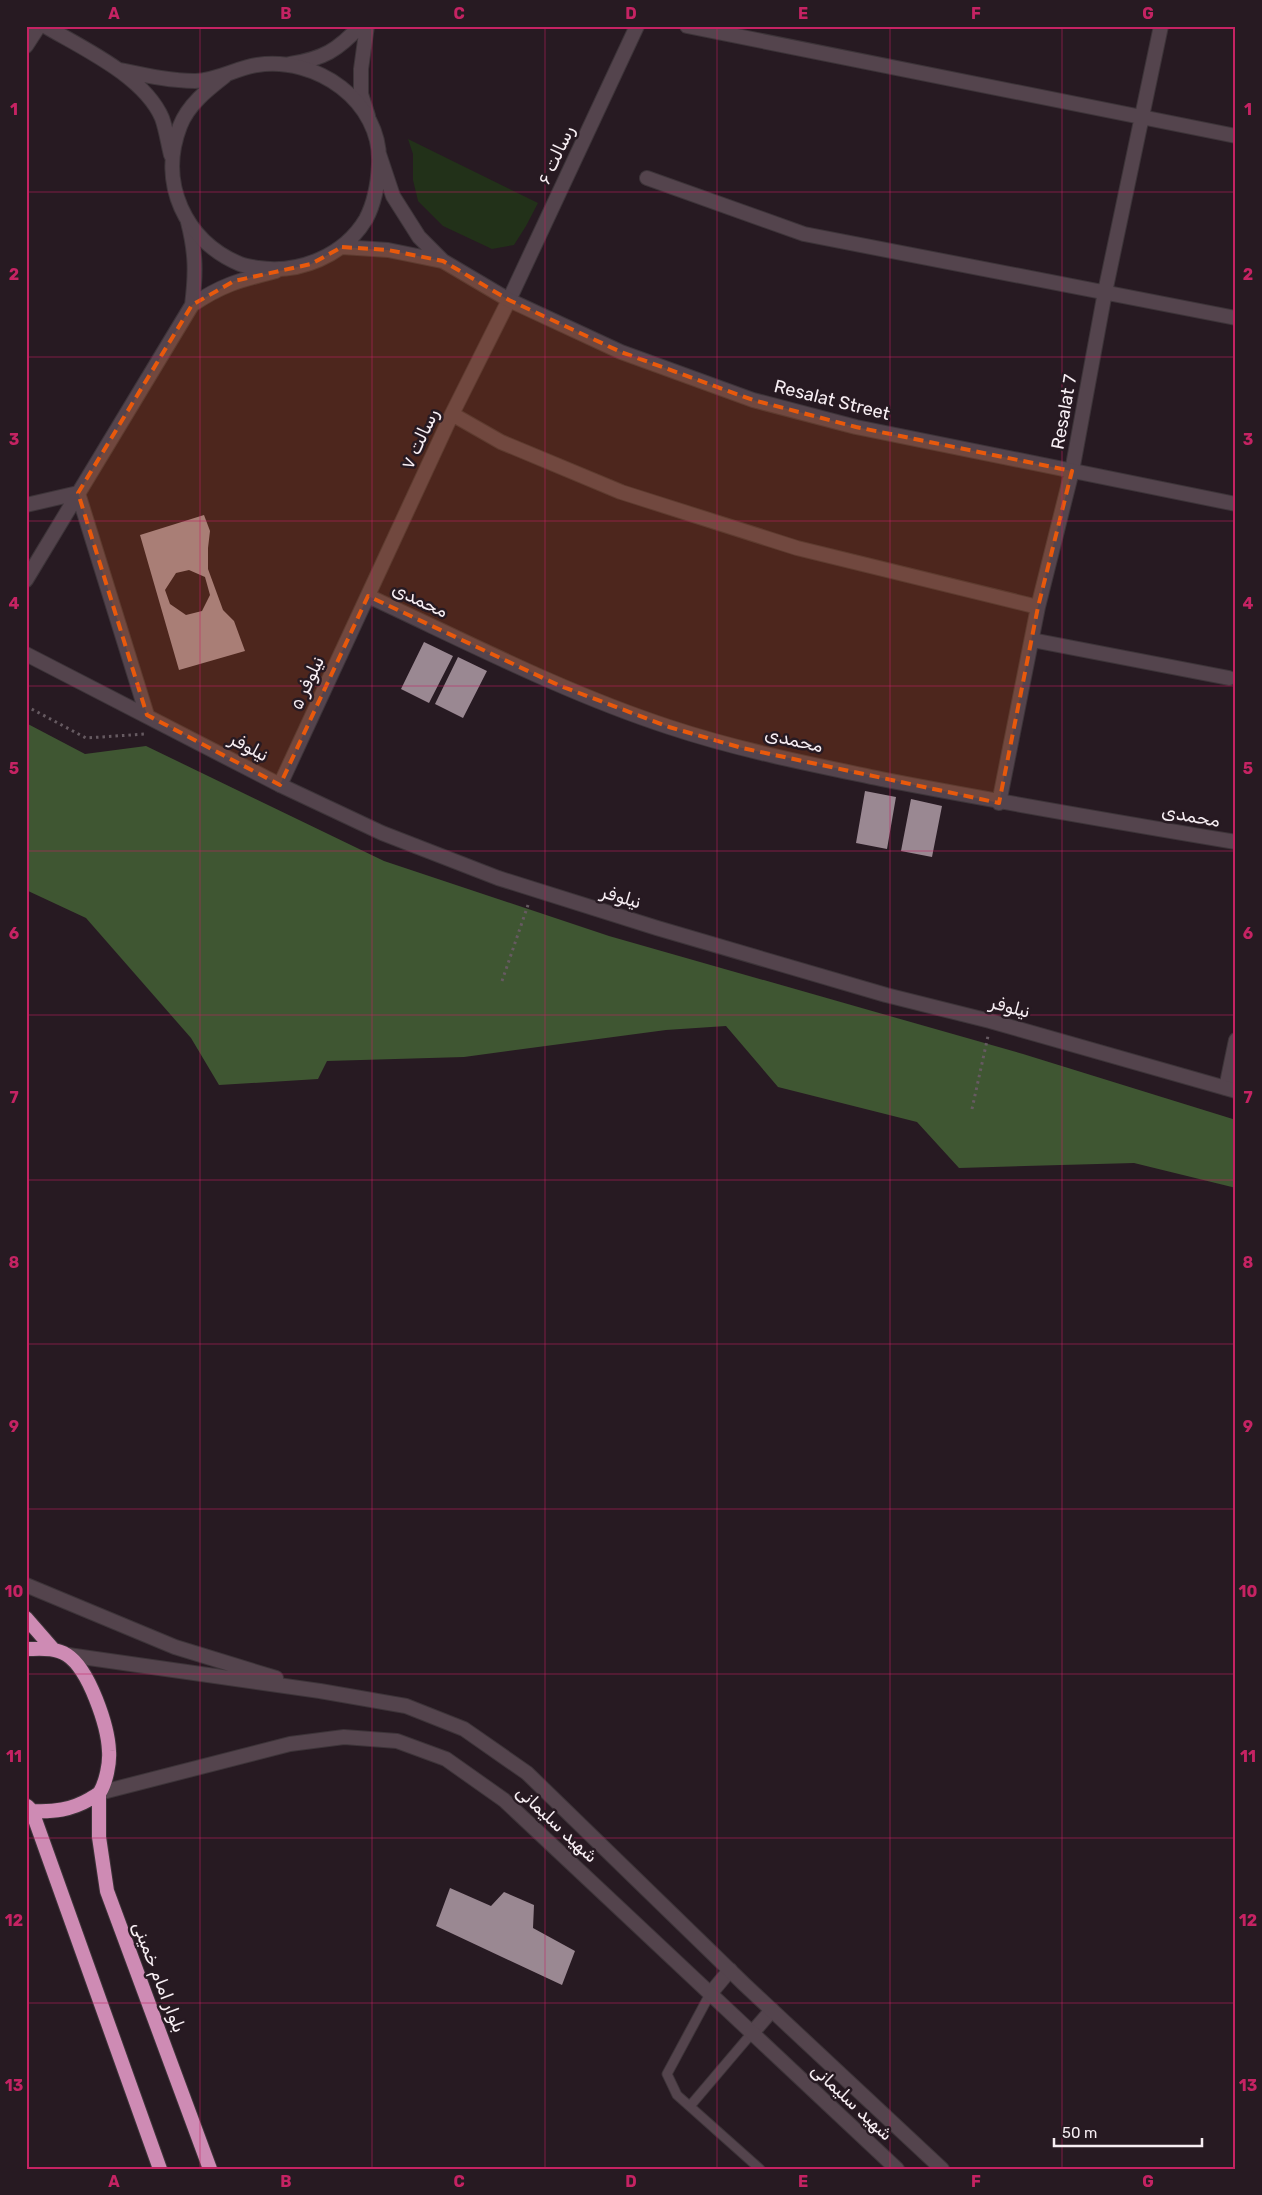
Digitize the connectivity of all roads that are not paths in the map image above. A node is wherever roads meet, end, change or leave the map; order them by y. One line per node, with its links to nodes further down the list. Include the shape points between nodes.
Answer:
1 (39, 26): 8 (street)
2 (45, 26): 10 (street)
3 (360, 26): 9 (street, via 325,56)
4 (367, 26): 13 (street, via 361,68 362,94)
5 (637, 26): 23 (street, رسالت ۶)
6 (687, 26): 12 (street)
7 (1161, 26): 12 (street, Resalat 7)
8 (26, 46)
9 (290, 64): 11 (street, via 256,65); 13 (street, via 323,74 350,94)
10 (120, 70): 11 (street, via 196,81); 16 (street, via 145,94 162,117)
11 (225, 76): 16 (street, via 198,97 180,125)
12 (1143, 117): 14 (street); 22 (street, Resalat 7)
13 (370, 122): 15 (street)
14 (1236, 136)
15 (379, 154): 19 (street, via 378,188 365,220); 20 (street, via 393,196 419,237)
16 (172, 158): 18 (street, via 174,192)
17 (647, 178): 22 (street, via 804,234)
18 (188, 222): 21 (street, via 210,248 241,265); 24 (street, via 196,275)
19 (342, 247): 20 (street, via 388,250); 21 (street, via 311,264)
20 (443, 261): 23 (street, Resalat Street)
21 (276, 271): 24 (street, via 234,281)
22 (1105, 292): 25 (street); 27 (street, Resalat 7)
23 (509, 300): 26 (street, رسالت ۷); 27 (street, Resalat Street, via 621,352 753,400 856,427)
24 (192, 305): 28 (street)
25 (1236, 318)
26 (452, 414): 32 (street, رسالت ۷); 33 (street, via 501,442 621,492 797,548)
27 (1072, 471): 29 (street, Resalat Street); 33 (street, Resalat 7)
28 (78, 493): 30 (street); 31 (street); 37 (street)
29 (1236, 504)
30 (26, 505)
31 (26, 580)
32 (368, 596): 38 (street, نیلوفر ۵); 39 (street, محمدی, via 558,685 669,727 742,748)
33 (1038, 607): 34 (street, Resalat 7)
34 (1032, 640): 36 (street); 39 (street, Resalat 7)
35 (26, 654): 37 (street, نیلوفر)
36 (1229, 678)
37 (147, 715): 38 (street, نیلوفر)
38 (280, 785): 42 (street, نیلوفر, via 382,833 534,890 886,995 990,1021)
39 (999, 802): 40 (street, محمدی)
40 (1236, 842)
41 (1236, 1040): 42 (street)
42 (1231, 1090)
43 (26, 1585): 48 (street, via 175,1647)
44 (26, 1618): 46 (highway)
45 (26, 1648): 46 (highway)
46 (53, 1648): 47 (highway)
47 (68, 1655): 48 (street); 49 (highway, بلوار امام خمینی, via 92,1687 106,1737 108,1768)
48 (320, 1691): 51 (street, via 406,1706 464,1728 527,1773)
49 (100, 1793): 50 (highway, via 79,1806 56,1812); 52 (street, شهید سلیمانی, via 290,1744 344,1737 397,1741 446,1758 504,1800); 57 (highway, بلوار امام خمینی, via 100,1837 107,1891)
50 (29, 1808): 56 (highway)
51 (730, 1970): 52 (street); 53 (street)
52 (710, 1994): 54 (street, شهید سلیمانی); 55 (lane, via 667,2074 677,2094)
53 (772, 2010): 54 (street); 60 (street)
54 (752, 2034): 55 (lane); 59 (street, شهید سلیمانی)
55 (690, 2106): 58 (lane)
56 (160, 2169)
57 (210, 2169)
58 (760, 2169)
59 (896, 2169)
60 (942, 2169)

